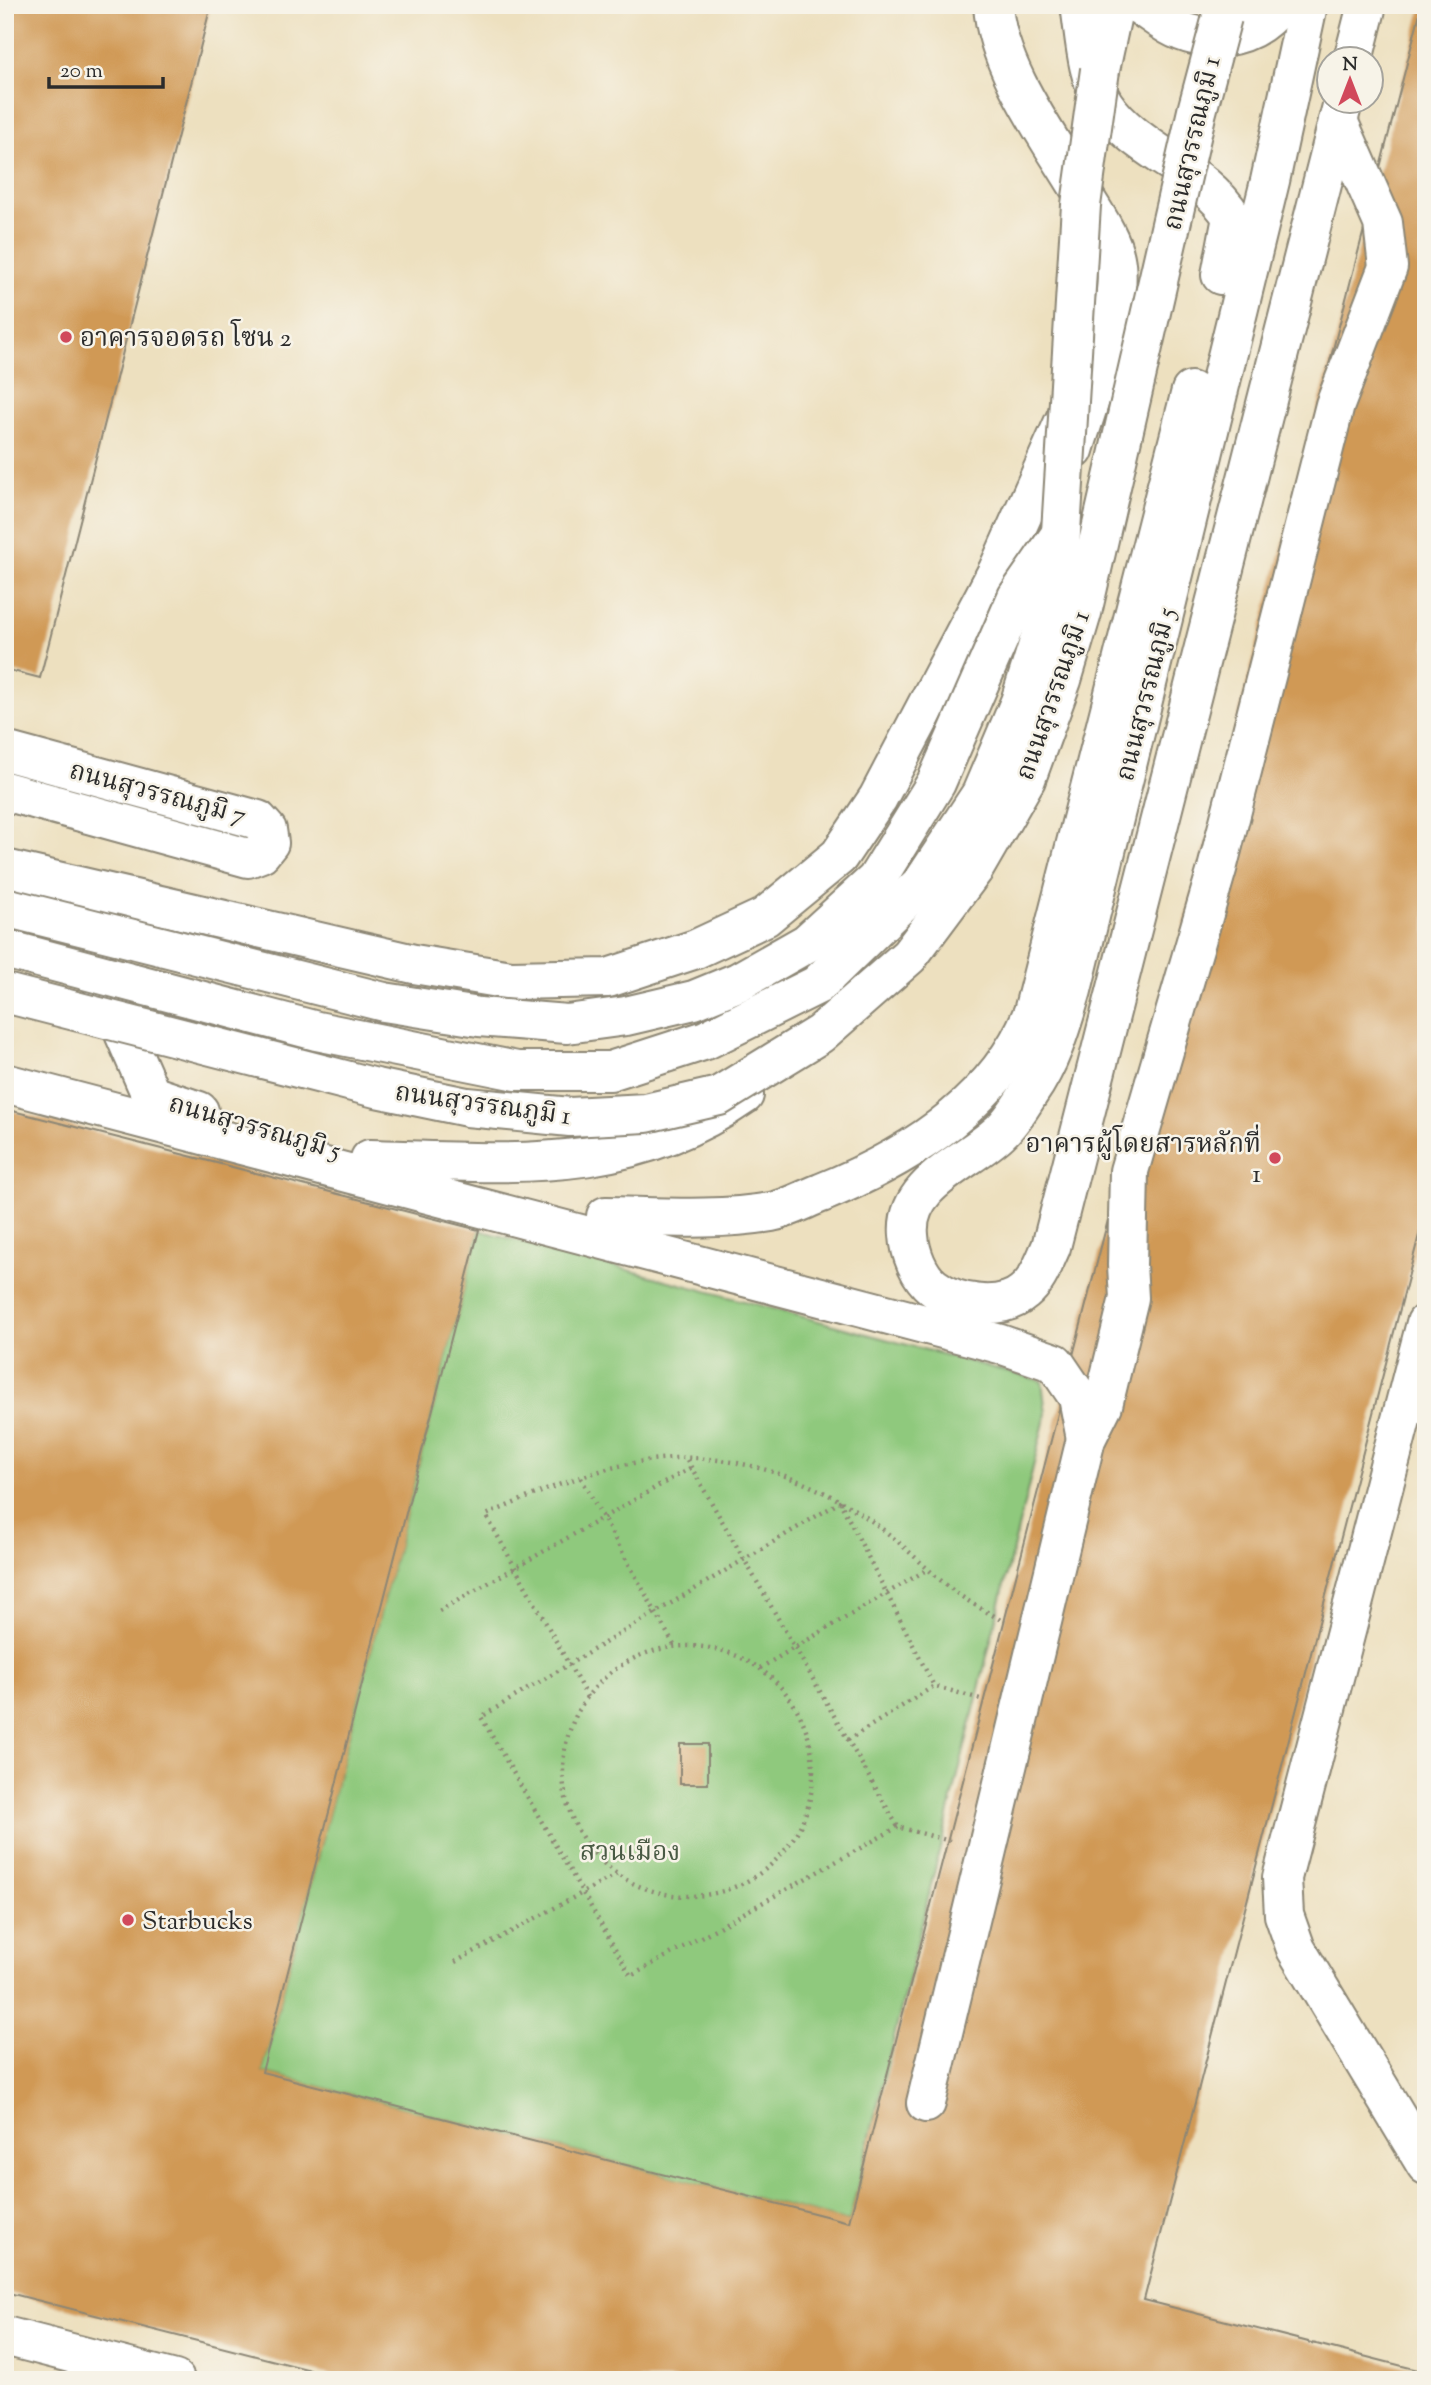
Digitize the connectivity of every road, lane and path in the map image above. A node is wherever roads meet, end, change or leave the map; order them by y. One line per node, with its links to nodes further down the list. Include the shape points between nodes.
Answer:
1 (993, 5): 21 (main road, via 995,28 1014,74 1100,223 1115,258 1115,291 1111,321 956,863 933,905 776,1073 657,1142 578,1161)
2 (1080, 5): 22 (main road, via 1093,77 1104,104 1128,129 1220,198 1232,217 1226,257 1021,1042 975,1100 907,1151 853,1180 774,1211 718,1218)
3 (1114, 5): 12 (main road, ถนนสุวรรณภูมิ 1, bridge, via 1081,205)
4 (1139, 5): 6 (main road, via 1181,31 1219,38 1244,34)
5 (1225, 5): 13 (main road, ถนนสุวรรณภูมิ 1, bridge, via 1196,111)
6 (1279, 5)
7 (1308, 5): 23 (main road, ถนนสุวรรณภูมิ 5, via 1260,222 1055,1048 1001,1132 928,1187 911,1211 909,1235 915,1264)
8 (1367, 5): 9 (main road)
9 (1357, 46)
10 (1339, 116): 23 (main road, ถนนสุวรรณภูมิ 5, via 1051,1247 1036,1279 1024,1292 1009,1301)
11 (1342, 116): 26 (main road, via 1383,223 1388,267 1335,405 1217,869 1129,1171 1129,1298 1102,1405)
12 (1067, 415): 16 (main road, ถนนสุวรรณภูมิ 1, via 998,570 878,797 839,856 765,917 696,949 608,978 511,980 414,964); 18 (main road, ถนนสุวรรณภูมิ 1, bridge, via 1058,581 1020,702 981,794 923,882 817,985 706,1040 610,1071 517,1071 317,1031)
13 (1122, 445): 17 (main road, ถนนสุวรรณภูมิ 1, bridge, via 1017,597 936,783 876,880 807,943 738,982 694,1000 567,1024 479,1017 384,1002); 19 (main road, ถนนสุวรรณภูมิ 1, bridge, via 1062,680 1026,779 974,869 909,956 820,1034 719,1097 646,1113 570,1117 467,1107 363,1085)
14 (5, 751): 15 (main road, ถนนสุวรรณภูมิ 7, via 258,820 268,830 269,843 248,858)
15 (5, 791)
16 (5, 869)
17 (5, 906): 21 (main road, ถนนสุวรรณภูมิ 5, via 83,939 151,1095)
18 (5, 949)
19 (5, 993)
20 (5, 1083): 23 (main road, ถนนสุวรรณภูมิ 5, via 451,1202)
21 (370, 1159): 22 (main road, ถนนสุวรรณภูมิ 5)
22 (606, 1216): 23 (main road)
23 (945, 1312): 25 (main road); 25 (main road)
24 (1426, 1323): 53 (main road, via 1282,1878 1284,1915 1296,1949)
25 (1000, 1344): 26 (main road, via 1055,1363 1078,1397)
26 (1086, 1439): 38 (main road)
27 (687, 1459): 28 (path); 29 (path, via 629,1465); 30 (path, via 758,1469 820,1488)
28 (692, 1467): 31 (path); 32 (path)
29 (581, 1478): 31 (path); 33 (path, via 486,1515)
30 (840, 1502): 32 (path); 34 (path, via 877,1525); 35 (path)
31 (603, 1518): 33 (path); 37 (path)
32 (745, 1559): 37 (path); 40 (path)
33 (515, 1568): 36 (path); 41 (path)
34 (928, 1569): 35 (path); 38 (path, via 951,1590)
35 (887, 1593): 40 (path); 43 (path)
36 (439, 1611)
37 (656, 1613): 39 (path); 41 (path)
38 (1037, 1643): 45 (main road)
39 (675, 1647): 42 (path, via 724,1650); 44 (path, via 641,1654 605,1676)
40 (795, 1647): 42 (path); 46 (path)
41 (569, 1664): 44 (path); 50 (path, via 481,1717)
42 (760, 1668): 49 (path, via 789,1696 808,1731 814,1771 807,1811 788,1846 759,1874 723,1892 682,1896 641,1888)
43 (934, 1686): 45 (path); 46 (path)
44 (587, 1697): 49 (path, via 563,1749 563,1792 577,1832 604,1865)
45 (1021, 1711): 48 (main road)
46 (848, 1740): 47 (path)
47 (898, 1828): 48 (path); 50 (path, via 631,1976)
48 (986, 1851): 52 (main road)
49 (618, 1873): 50 (path)
50 (583, 1892): 51 (path)
51 (455, 1962)
52 (926, 2102)
53 (1426, 2165)
54 (5, 2336): 55 (main road)
55 (175, 2380)

